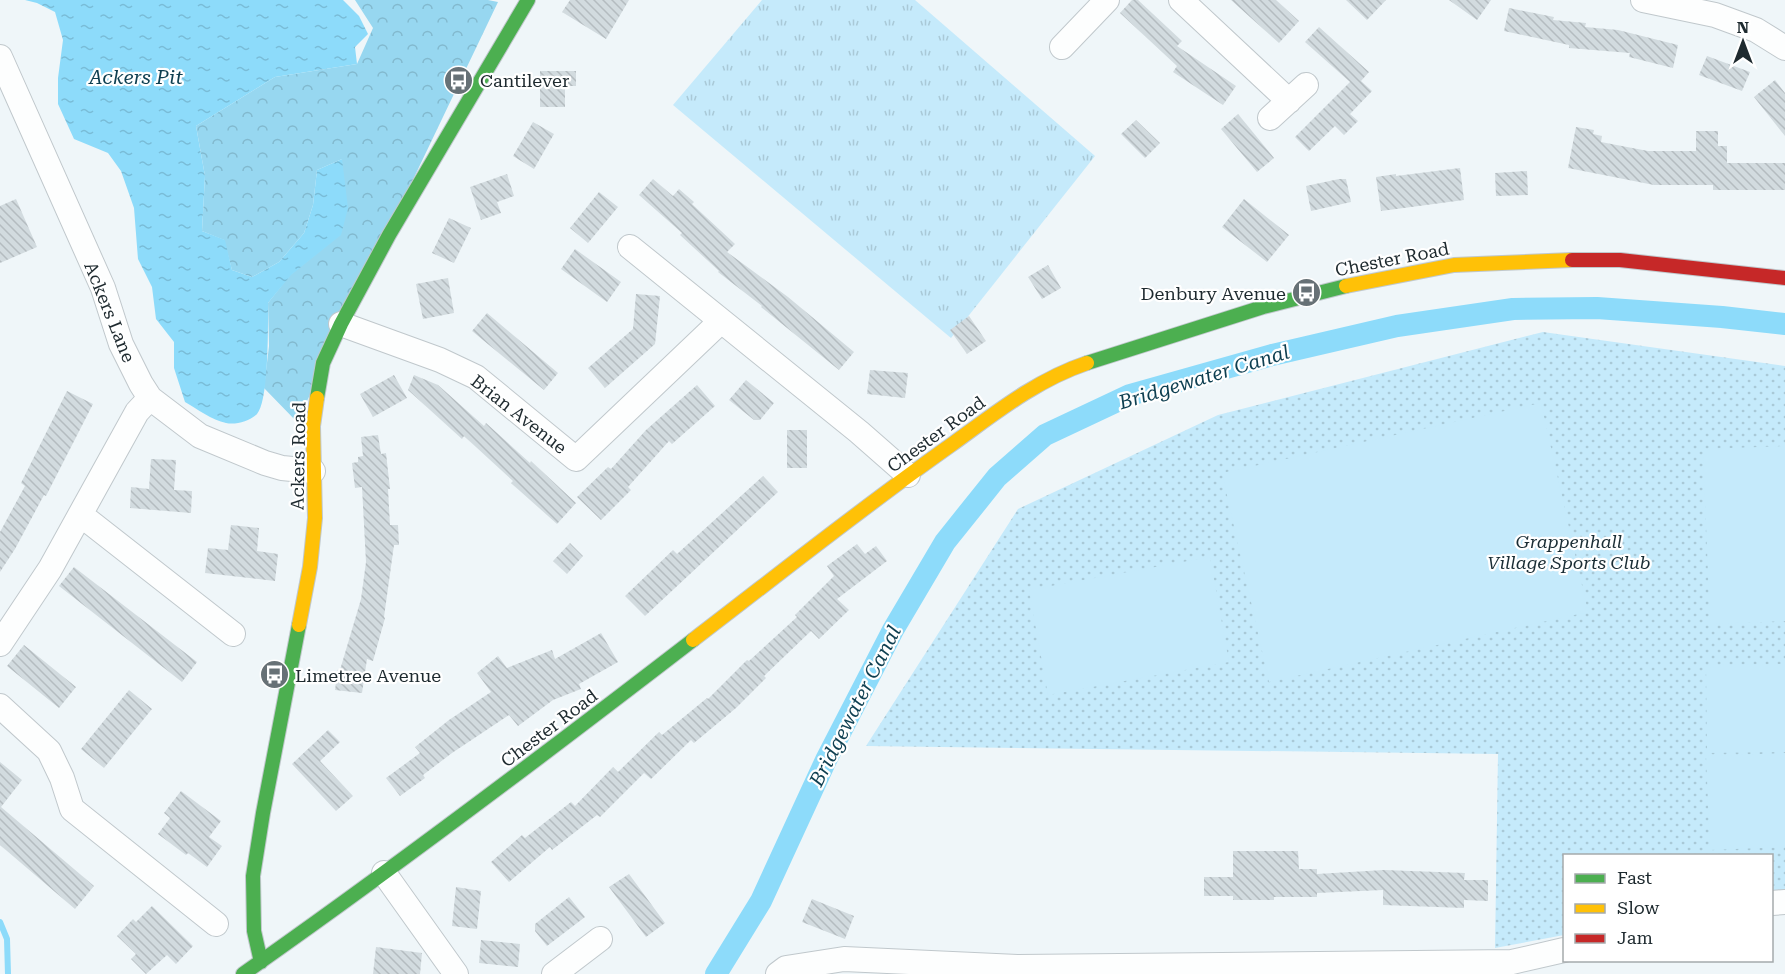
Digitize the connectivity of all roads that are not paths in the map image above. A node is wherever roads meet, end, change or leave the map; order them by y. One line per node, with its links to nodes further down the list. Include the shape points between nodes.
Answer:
1 (528, 0): 12 (main road, Ackers Road)
2 (1107, 0): 5 (street)
3 (1182, 0): 8 (street, via 1298,93)
4 (1643, 0): 6 (street, via 1715,15 1756,30)
5 (1062, 47)
6 (1785, 48)
7 (0, 57): 13 (street, Ackers Lane, via 102,288 121,344)
8 (1270, 118)
9 (630, 247): 11 (street)
10 (1785, 278): 15 (main road, Chester Road, via 1620,260 1538,260 1454,265 1360,282 1263,307 1072,368 1021,395)
11 (721, 321): 12 (street, Brian Avenue, via 576,459 476,377); 15 (street)
12 (341, 324): 14 (main road, Ackers Road, via 323,363 316,396)
13 (150, 398): 14 (street, Ackers Lane, via 200,436 265,463); 16 (street, via 137,412)
14 (313, 471): 24 (main road, Ackers Road, via 315,518 310,567 253,876 254,931)
15 (908, 475): 20 (main road, Chester Road)
16 (81, 515): 17 (street); 18 (street)
17 (233, 634)
18 (0, 644)
19 (0, 706): 21 (street, via 49,751 72,809)
20 (384, 873): 24 (main road, Chester Road); 26 (street)
21 (216, 924)
22 (600, 939): 27 (street)
23 (1563, 950): 28 (street, via 1512,962 1018,967 844,959 786,968)
24 (261, 962): 25 (main road, Chester Road)
25 (243, 974)
26 (456, 974)
27 (554, 974)
28 (778, 974)

